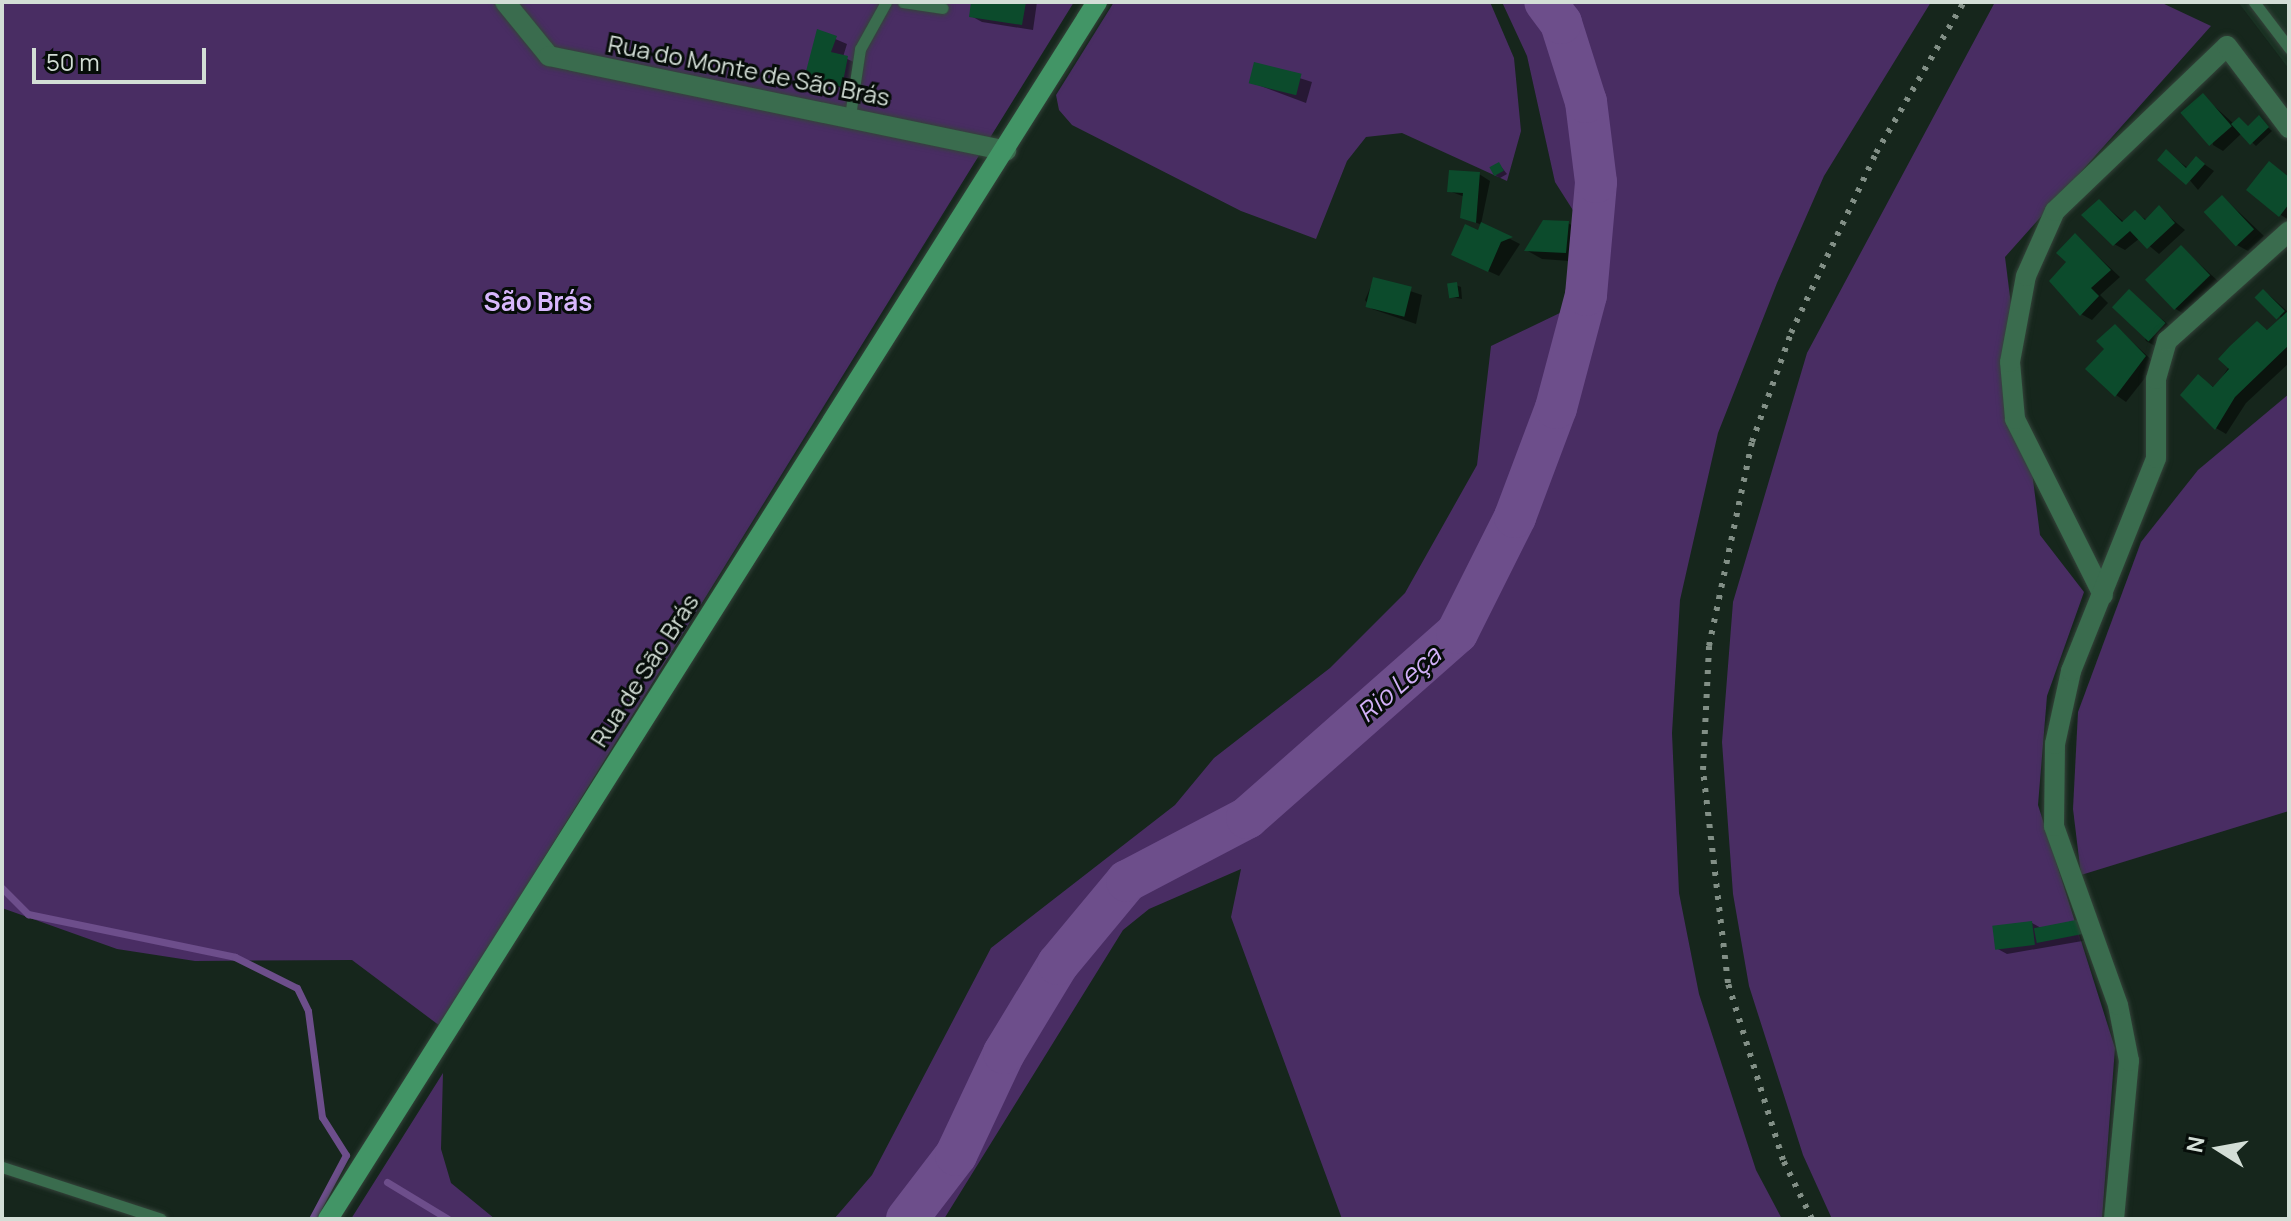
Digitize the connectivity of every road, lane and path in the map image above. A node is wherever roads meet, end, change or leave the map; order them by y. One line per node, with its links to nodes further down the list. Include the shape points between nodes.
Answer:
1 (505, 2): 8 (street, Rua do Monte de São Brás, via 549,56)
2 (886, 2): 8 (lane, via 860,49)
3 (903, 2): 6 (lane)
4 (1097, 2): 10 (main road, Rua de São Brás)
5 (2254, 2): 7 (lane)
6 (943, 8)
7 (2289, 48)
8 (850, 116): 10 (street, Rua do Monte de São Brás)
9 (2289, 128): 12 (street, via 2227,46 2055,211 2026,276 2010,362 2015,419)
10 (1006, 151): 15 (main road, Rua de São Brás)
11 (2289, 231): 12 (street, via 2167,341 2156,379 2156,458)
12 (2103, 595): 16 (street, via 2071,671 2058,729 2054,826 2118,1005 2129,1061)
13 (2, 1167): 14 (lane)
14 (161, 1219)
15 (328, 1219)
16 (2114, 1219)

